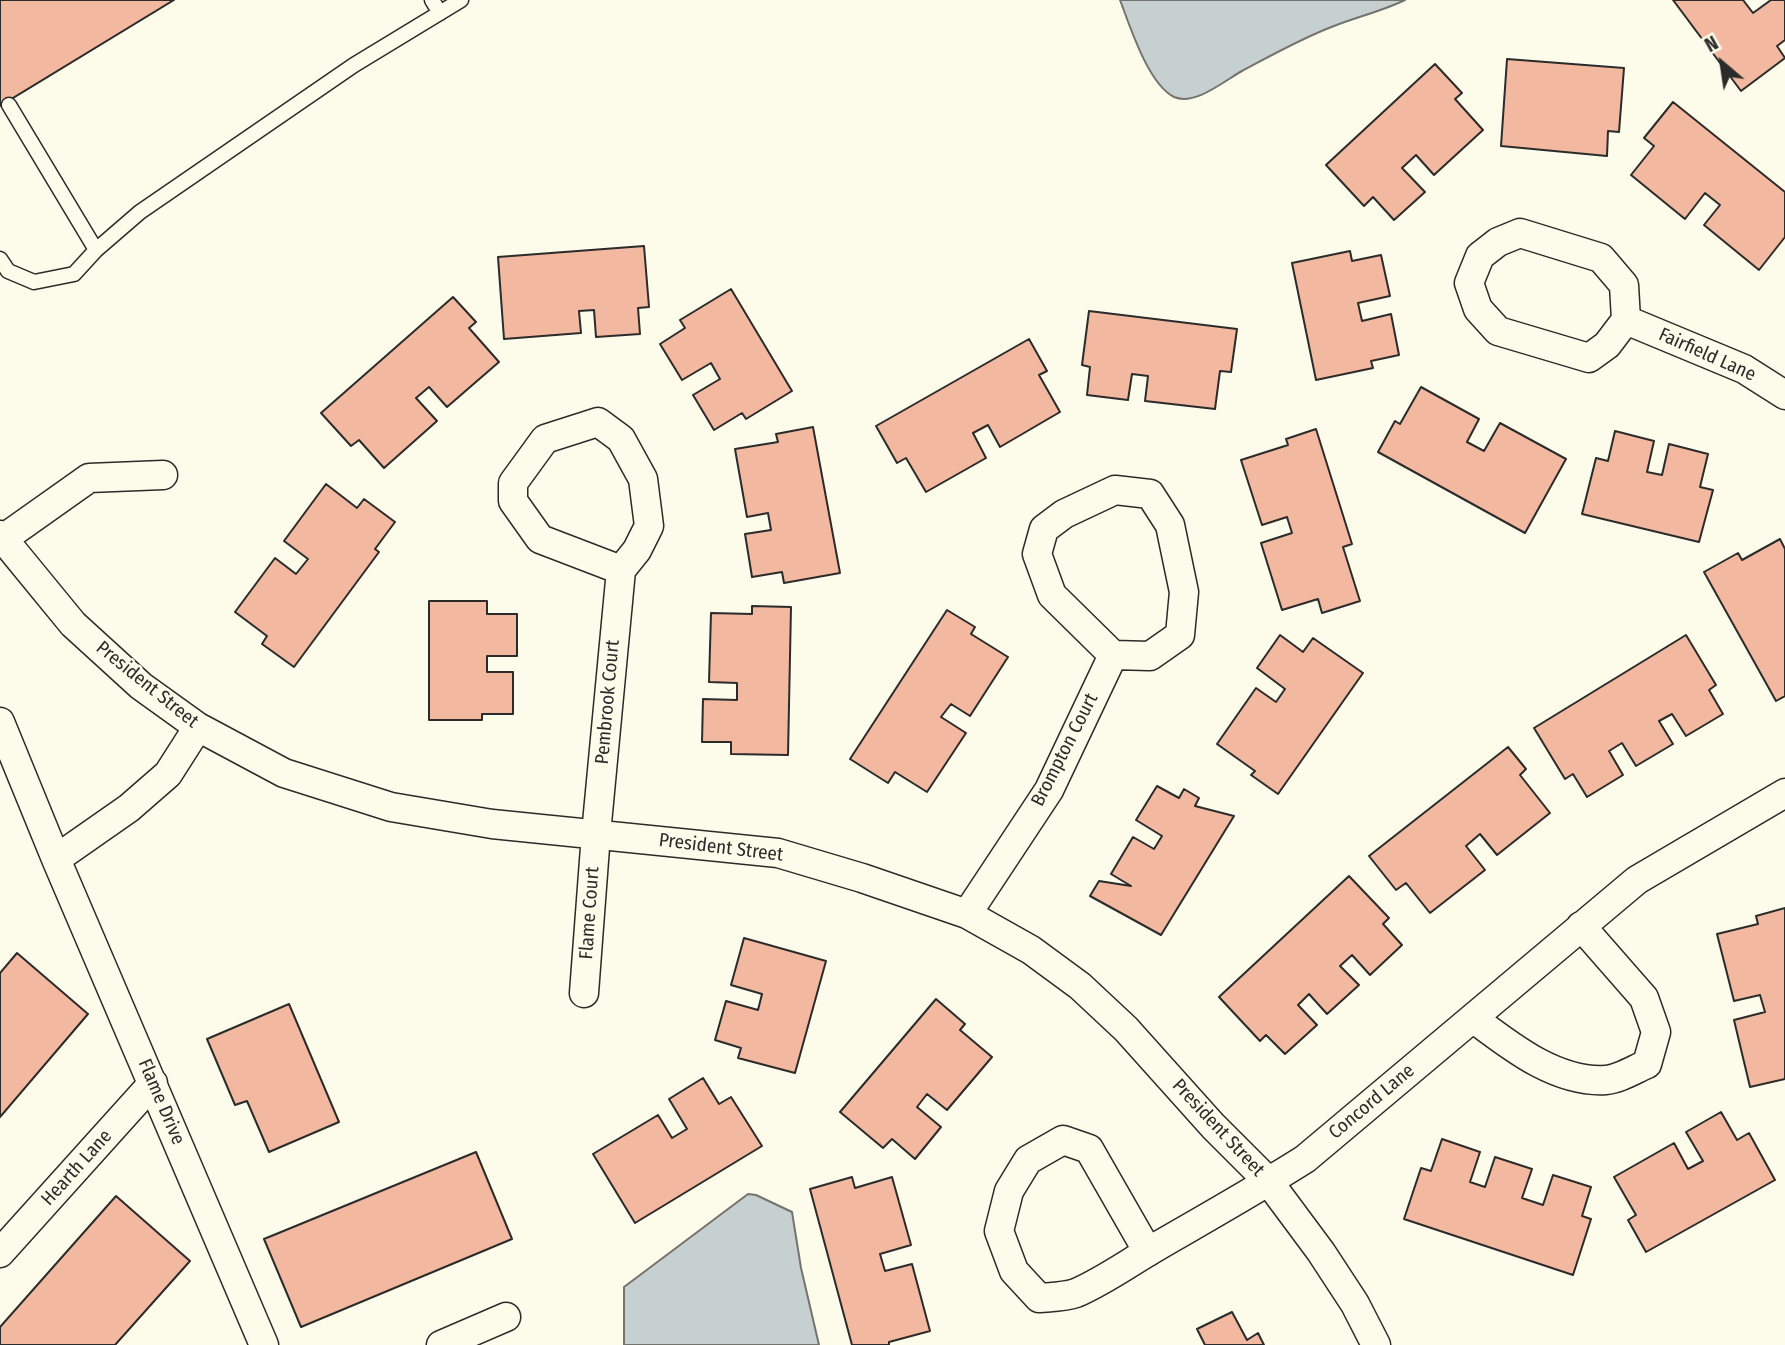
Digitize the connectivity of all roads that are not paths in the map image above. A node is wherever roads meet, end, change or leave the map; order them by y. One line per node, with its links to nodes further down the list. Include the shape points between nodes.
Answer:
1 (461, 0): 2 (lane)
2 (436, 6): 4 (lane, via 140,212)
3 (9, 105): 4 (lane)
4 (96, 250): 5 (lane, via 74,274 34,282 8,271)
5 (0, 258)
6 (1626, 320): 6 (street, via 1624,285 1601,258 1520,233 1480,256 1469,283 1478,309 1498,331 1589,358 1607,345); 7 (street, Fairfield Lane, via 1744,369)
7 (1785, 395)
8 (163, 475): 9 (street, via 89,478)
9 (1, 535): 13 (street, President Street, via 73,625 141,686)
10 (621, 569): 10 (street, via 540,539 513,501 513,483 545,439 598,422 621,439 643,479 649,526); 15 (street, Pembrook Court)
11 (1112, 655): 11 (street, via 1052,595 1037,554 1044,529 1064,514 1115,491 1150,494 1170,525 1184,592 1180,635 1150,656); 17 (street, Brompton Court, via 1049,790)
12 (0, 722): 16 (street, Flame Drive)
13 (198, 727): 15 (street, President Street, via 284,773 391,807 492,824); 16 (street, via 168,774)
14 (1785, 793): 18 (street, Concord Lane, via 1637,880)
15 (596, 834): 17 (street, President Street, via 778,853); 19 (street, Flame Court)
16 (57, 859): 21 (street, Flame Drive)
17 (967, 914): 22 (street, President Street, via 1031,950 1080,986)
18 (1581, 926): 20 (street, Concord Lane); 20 (street, via 1644,998 1656,1032 1647,1064 1607,1080 1571,1075 1524,1056)
19 (584, 993)
20 (1473, 1018): 22 (street, Concord Lane, via 1305,1159)
21 (153, 1083): 24 (street, Hearth Lane); 26 (street, Flame Drive)
22 (1269, 1182): 23 (street, Concord Lane); 28 (street, President Street, via 1335,1273)
23 (1148, 1252): 23 (street, via 1074,1294 1039,1298 1014,1271 999,1231 1009,1191 1028,1160 1063,1140 1090,1149)
24 (0, 1253)
25 (506, 1317): 27 (street)
26 (264, 1345)
27 (441, 1345)
28 (1376, 1345)

